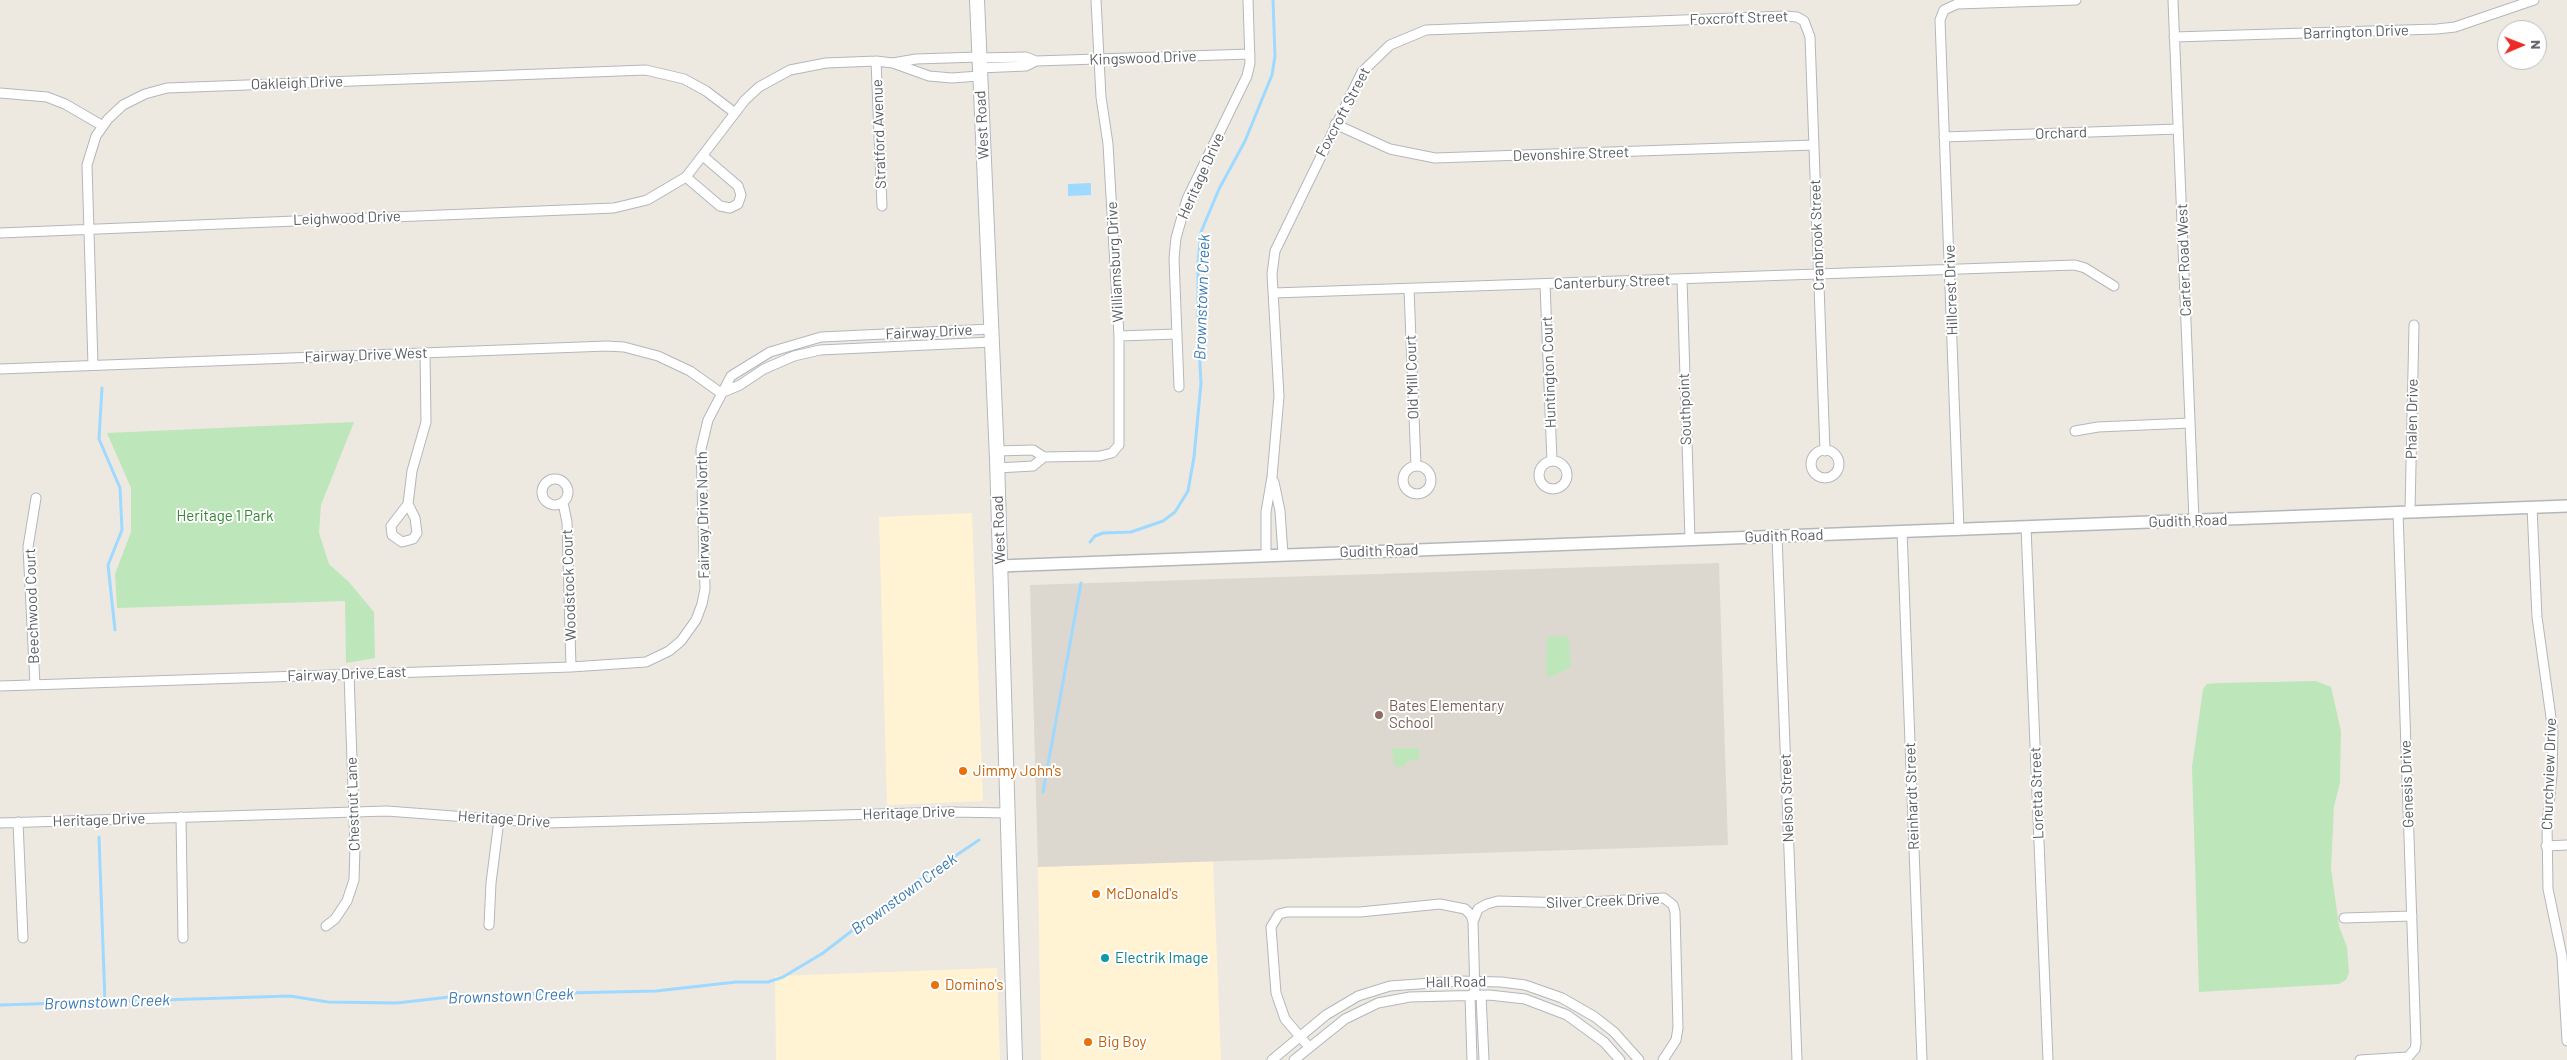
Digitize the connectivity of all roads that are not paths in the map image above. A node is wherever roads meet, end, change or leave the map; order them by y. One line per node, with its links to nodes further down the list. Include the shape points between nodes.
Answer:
1 (977, 0): 13 (main road, West Road)
2 (1096, 0): 10 (street, Williamsburg Drive)
3 (1248, 0): 9 (street, Heritage Drive)
4 (2076, 0): 19 (street, Hillcrest Drive, via 1950,6 1944,10 1940,20)
5 (2173, 0): 8 (street, Carter Road West)
6 (2534, 0): 8 (street, Barrington Drive, via 2455,27 2437,29)
7 (1804, 21): 16 (street, Foxcroft Street, via 1785,16 1426,30 1390,45 1370,62 1356,81); 20 (street, Cranbrook Street, via 1810,37)
8 (2174, 38): 18 (street, Carter Road West)
9 (1250, 54): 10 (street, Kingswood Drive); 34 (street, Heritage Drive, via 1247,76 1181,218 1174,258)
10 (1098, 60): 13 (street, Kingswood Drive, via 1036,61 1026,57); 37 (street, Williamsburg Drive, via 1108,144)
11 (876, 61): 12 (street, Leighwood Drive); 15 (street, Leighwood Drive, via 826,63 790,70 759,87); 23 (street, Stratford Avenue)
12 (893, 63): 13 (street, Leighwood Drive, via 916,59); 13 (street, Leighwood Drive, via 929,76 952,78)
13 (979, 65): 36 (main road, West Road)
14 (0, 93): 17 (street, via 47,97)
15 (735, 113): 17 (street, Oakleigh Drive, via 684,79 654,71 626,70 168,88 132,100); 21 (street, Leighwood Drive)
16 (1335, 124): 20 (street, Devonshire Street, via 1390,149 1435,158); 32 (street, Foxcroft Street, via 1279,241 1272,266)
17 (103, 126): 24 (street, Oakleigh Drive, via 92,145 87,165)
18 (2178, 129): 19 (street, Orchard); 44 (street, Carter Road West)
19 (1944, 137): 26 (street, Hillcrest Drive)
20 (1814, 145): 27 (street, Cranbrook Street)
21 (703, 156): 22 (street, Leighwood Drive); 22 (street, via 738,186 741,195 738,204 730,208 720,206)
22 (686, 177): 24 (street, Leighwood Drive, via 647,200 614,208)
23 (882, 206)
24 (88, 228): 25 (street, Leighwood Drive); 40 (street, Oakleigh Drive)
25 (0, 232)
26 (1950, 269): 27 (street, Canterbury Street); 30 (street, Canterbury Street, via 2075,265); 61 (street, Hillcrest Drive)
27 (1819, 274): 28 (street, Canterbury Street); 47 (street, Cranbrook Street)
28 (1682, 279): 29 (street, Canterbury Street); 64 (street, Southpoint)
29 (1545, 284): 31 (street, Canterbury Street); 49 (street, Huntington Court)
30 (2114, 286)
31 (1409, 289): 32 (street, Canterbury Street); 50 (street, Old Mill Court)
32 (1274, 293): 52 (street, Foxcroft Street, via 1279,396)
33 (2414, 326): 58 (street, Phalen Drive)
34 (1177, 334): 37 (street); 42 (street, Heritage Drive)
35 (867, 335): 36 (street, Fairway Drive); 38 (street, Fairway Drive); 43 (street, Fairway Drive, via 821,337 770,352 731,376)
36 (992, 335): 38 (street, Fairway Drive); 46 (main road, West Road)
37 (1119, 336): 48 (street, Williamsburg Drive, via 1120,440 1117,448 1106,455)
38 (868, 347): 43 (street, Fairway Drive, via 820,350 794,356)
39 (425, 352): 40 (street, Fairway Drive West); 43 (street, Fairway Drive West, via 624,347 670,361); 55 (street, via 427,414 412,471)
40 (93, 365): 41 (street, Fairway Drive West)
41 (0, 369)
42 (1179, 387)
43 (721, 393): 68 (street, Fairway Drive North, via 708,420 701,449 704,589 699,613)
44 (2190, 423): 45 (street); 59 (street, Carter Road West)
45 (2075, 431)
46 (996, 450): 48 (street, Williamsburg Drive, via 1033,450); 51 (main road, West Road)
47 (1824, 451)
48 (1044, 457): 51 (street, Williamsburg Drive, via 1033,466)
49 (1552, 461)
50 (1416, 466)
51 (997, 468): 67 (main road, West Road)
52 (1272, 477): 65 (street, Foxcroft Street, via 1280,511); 66 (street, Foxcroft Street, via 1266,512)
53 (36, 498): 71 (street, Beechwood Court, via 28,548)
54 (563, 503): 69 (street, Woodstock Court, via 567,522)
55 (408, 504)
56 (2567, 506): 57 (street, Gudith Road)
57 (2532, 507): 58 (street, Gudith Road); 80 (street, Churchview Drive, via 2537,617 2552,732)
58 (2404, 512): 59 (street, Gudith Road); 81 (street, Genesis Drive)
59 (2194, 520): 60 (street, Gudith Road)
60 (2026, 527): 61 (street, Gudith Road); 103 (street, Loretta Street)
61 (1959, 530): 62 (street, Gudith Road)
62 (1902, 531): 63 (street, Gudith Road); 102 (street, Reinhardt Street)
63 (1777, 536): 64 (street, Gudith Road); 101 (street, Nelson Street)
64 (1690, 539): 65 (street, Gudith Road)
65 (1283, 554): 66 (street, Gudith Road)
66 (1266, 555): 67 (street, Gudith Road)
67 (1000, 566): 74 (main road, West Road)
68 (685, 636): 69 (street, Fairway Drive East, via 669,650 646,662)
69 (571, 667): 70 (street, Fairway Drive East)
70 (349, 674): 71 (street, Fairway Drive East); 73 (street, Chestnut Lane)
71 (35, 685): 72 (street, Fairway Drive East)
72 (0, 686)
73 (354, 811): 75 (street, Heritage Drive); 76 (street, Heritage Drive, via 408,811); 85 (street, Chestnut Lane, via 354,880 347,901)
74 (1008, 813): 76 (street, Heritage Drive, via 546,823); 93 (main road, West Road)
75 (181, 817): 77 (street, Heritage Drive); 87 (street)
76 (499, 820): 84 (street)
77 (18, 822): 78 (street, Heritage Drive); 86 (street)
78 (0, 823)
79 (2567, 845): 80 (street)
80 (2546, 846): 91 (street, Churchview Drive, via 2549,895 2564,973)
81 (2412, 916): 82 (street); 104 (street, Genesis Drive, via 2416,1043 2411,1055 2403,1058)
82 (2344, 918)
83 (1473, 922): 88 (street); 90 (street, via 1465,909 1440,904 1360,912 1279,914 1271,927 1276,993 1285,1019); 100 (street, Silver Creek Drive, via 1478,909 1498,901 1570,903 1659,897 1668,900 1676,912 1678,1028 1676,1040)
84 (489, 925)
85 (326, 926)
86 (23, 938)
87 (183, 938)
88 (1475, 981): 89 (street); 90 (street, Hall Road, via 1407,984 1374,990 1340,1006); 99 (street, Hall Road, via 1525,986 1562,998 1614,1032)
89 (1476, 995): 92 (street, Hall Road, via 1410,997 1378,1003 1346,1019); 96 (street); 97 (street); 98 (street, Hall Road, via 1525,999 1567,1015 1604,1042)
90 (1300, 1036): 92 (street); 94 (street, Hall Road)
91 (2567, 1041)
92 (1309, 1047): 95 (street, Hall Road)
93 (1015, 1060)
94 (1272, 1060)
95 (1294, 1060)
96 (1472, 1060)
97 (1484, 1060)
98 (1620, 1060)
99 (1639, 1060)
100 (1663, 1060)
101 (1798, 1060)
102 (1922, 1060)
103 (2048, 1060)
104 (2360, 1060)

